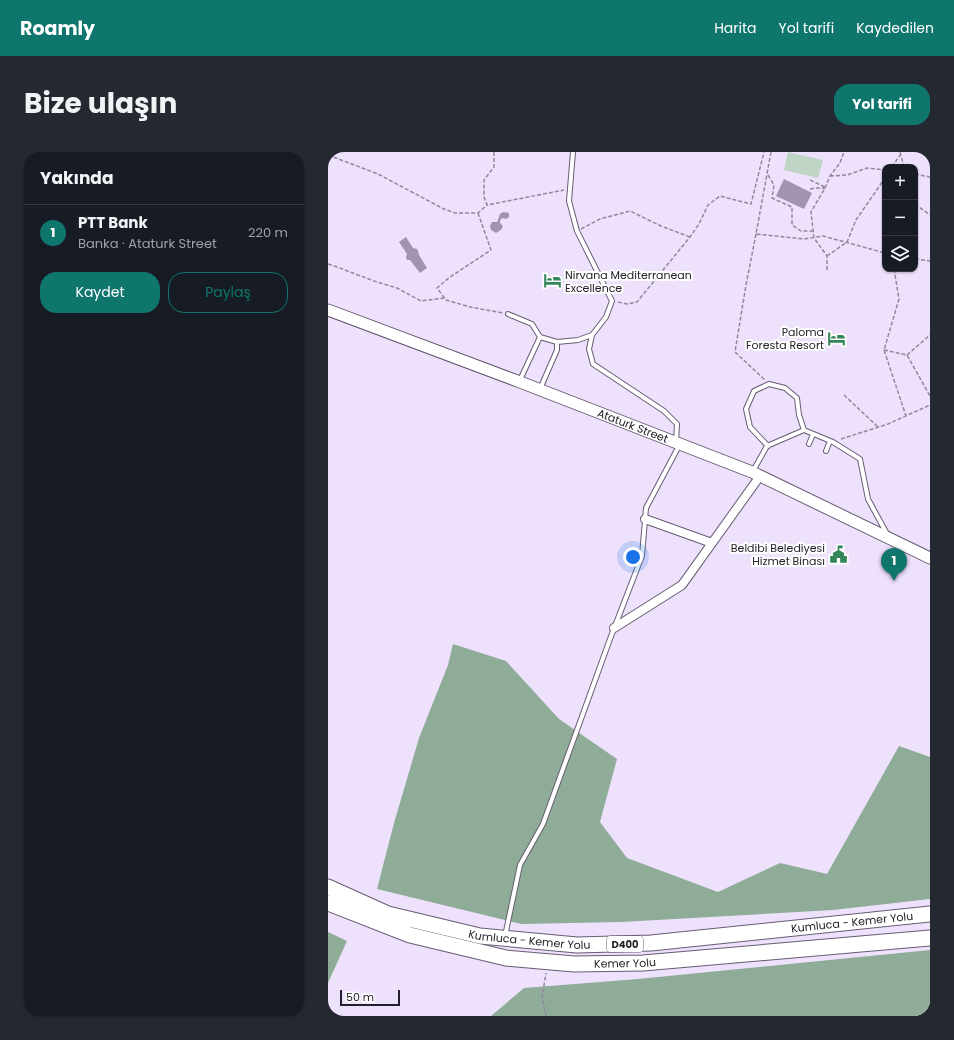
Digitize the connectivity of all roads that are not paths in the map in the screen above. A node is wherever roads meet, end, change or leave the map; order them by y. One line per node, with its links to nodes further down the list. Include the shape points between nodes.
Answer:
1 (573, 152): 4 (lane, via 569,201 577,232 612,301 606,317)
2 (328, 310): 7 (street, Ataturk Street)
3 (508, 314): 5 (lane, via 532,324)
4 (592, 334): 6 (lane, via 578,340); 12 (lane, via 589,349 592,364 664,411 677,424)
5 (540, 337): 6 (lane); 7 (lane)
6 (557, 342): 8 (lane, via 557,350)
7 (520, 382): 8 (street, Ataturk Street)
8 (540, 390): 12 (street, Ataturk Street)
9 (804, 430): 10 (lane); 14 (lane); 14 (lane, via 797,398 785,388 770,384 754,391 746,409 750,427)
10 (813, 434): 11 (lane); 13 (lane)
11 (831, 441): 15 (lane); 18 (lane, via 860,459 868,499)
12 (678, 443): 16 (street, Ataturk Street); 17 (lane, via 646,508)
13 (809, 444)
14 (768, 446): 16 (lane)
15 (826, 451)
16 (756, 474): 18 (street, Ataturk Street); 19 (street)
17 (645, 519): 19 (street); 21 (lane, via 642,556)
18 (889, 538): 20 (street, Ataturk Street)
19 (712, 544): 21 (street, via 682,585)
20 (930, 558)
21 (614, 628): 25 (lane, via 543,824 520,864)
22 (328, 886): 25 (highway, Kumluca - Kemer Yolu / D400, via 388,914 480,936)
23 (328, 903): 26 (highway, Kemer Yolu / D400, via 410,936 506,958 574,964 643,963)
24 (930, 914): 25 (highway, Kumluca - Kemer Yolu / D400, via 651,943 577,944)
25 (504, 938)
26 (930, 938)

